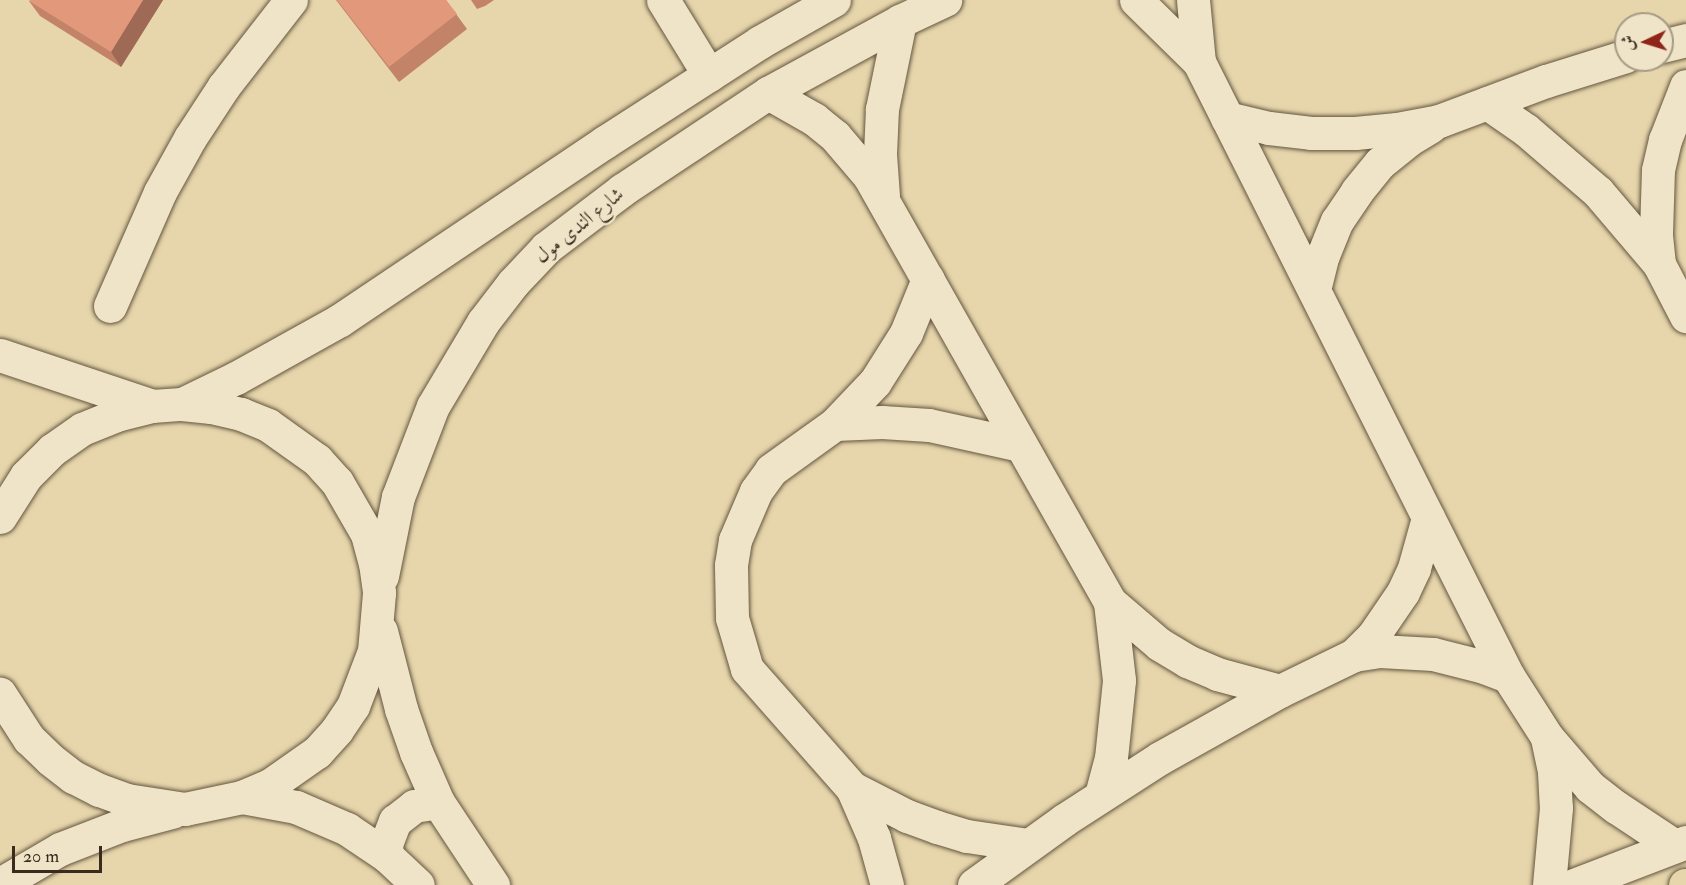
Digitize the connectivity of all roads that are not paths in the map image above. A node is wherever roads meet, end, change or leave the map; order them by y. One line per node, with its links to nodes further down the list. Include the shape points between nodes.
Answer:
1 (291, 0): 20 (street, via 224,86 190,138 151,211)
2 (663, 0): 10 (street)
3 (834, 0): 10 (street)
4 (945, 0): 7 (street, شارع الندى مول)
5 (1136, 0): 9 (street)
6 (1193, 0): 9 (street)
7 (900, 21): 12 (street, شارع الندى مول); 16 (street, via 882,109)
8 (1614, 60): 13 (street)
9 (1200, 62): 14 (street)
10 (709, 75): 23 (street, via 340,320 257,367)
11 (1686, 86): 17 (street, via 1658,170)
12 (768, 93): 16 (street, via 835,136); 29 (street, شارع الندى مول, via 622,190 546,248 483,322 457,363 414,451 398,497)
13 (1487, 102): 15 (street); 17 (street, via 1580,176 1630,227)
14 (1227, 118): 15 (street, via 1311,133 1355,133); 19 (street)
15 (1439, 121): 19 (street, via 1408,140 1357,191 1337,221)
16 (883, 198): 18 (street)
17 (1659, 264): 21 (street)
18 (928, 279): 24 (street, via 891,358 856,404); 25 (street)
19 (1314, 290): 27 (street)
20 (110, 306)
21 (1686, 316)
22 (0, 355): 23 (street)
23 (166, 405): 26 (street, via 108,418 82,429 52,450 26,476); 29 (street, via 241,414 268,425 317,460 337,482 367,534 375,563)
24 (835, 424): 25 (street, via 929,425); 35 (street, via 771,470 756,491 735,540 729,592 738,644 747,669)
25 (1021, 445): 28 (street)
26 (0, 517)
27 (1428, 518): 30 (street, via 1403,592 1373,636); 31 (street)
28 (1110, 602): 32 (street, via 1159,644 1187,661 1238,681); 36 (street, via 1119,680 1111,758)
29 (379, 607): 37 (street, شارع الندى مول, via 366,679 337,730 294,770); 38 (street, via 401,709)
30 (1354, 655): 31 (street, via 1380,651 1433,654); 32 (street)
31 (1508, 676): 34 (street)
32 (1280, 691): 36 (street)
33 (0, 694): 39 (street, via 29,739 74,777 127,800)
34 (1547, 736): 40 (street, via 1590,787 1616,807); 48 (street, via 1556,808)
35 (852, 788): 41 (street, via 937,827 967,836); 46 (street, via 874,838)
36 (1101, 795): 41 (street)
37 (242, 797): 39 (street); 42 (street, via 296,807 322,817)
38 (438, 802): 42 (street, via 414,806 395,821 386,844); 45 (street)
39 (185, 809): 43 (street, via 122,825 60,849)
40 (1681, 844): 49 (street)
41 (1028, 845): 47 (street)
42 (387, 856): 44 (street)
43 (0, 884)
44 (418, 885)
45 (494, 885)
46 (887, 885)
47 (974, 885)
48 (1549, 885)
49 (1574, 885)

